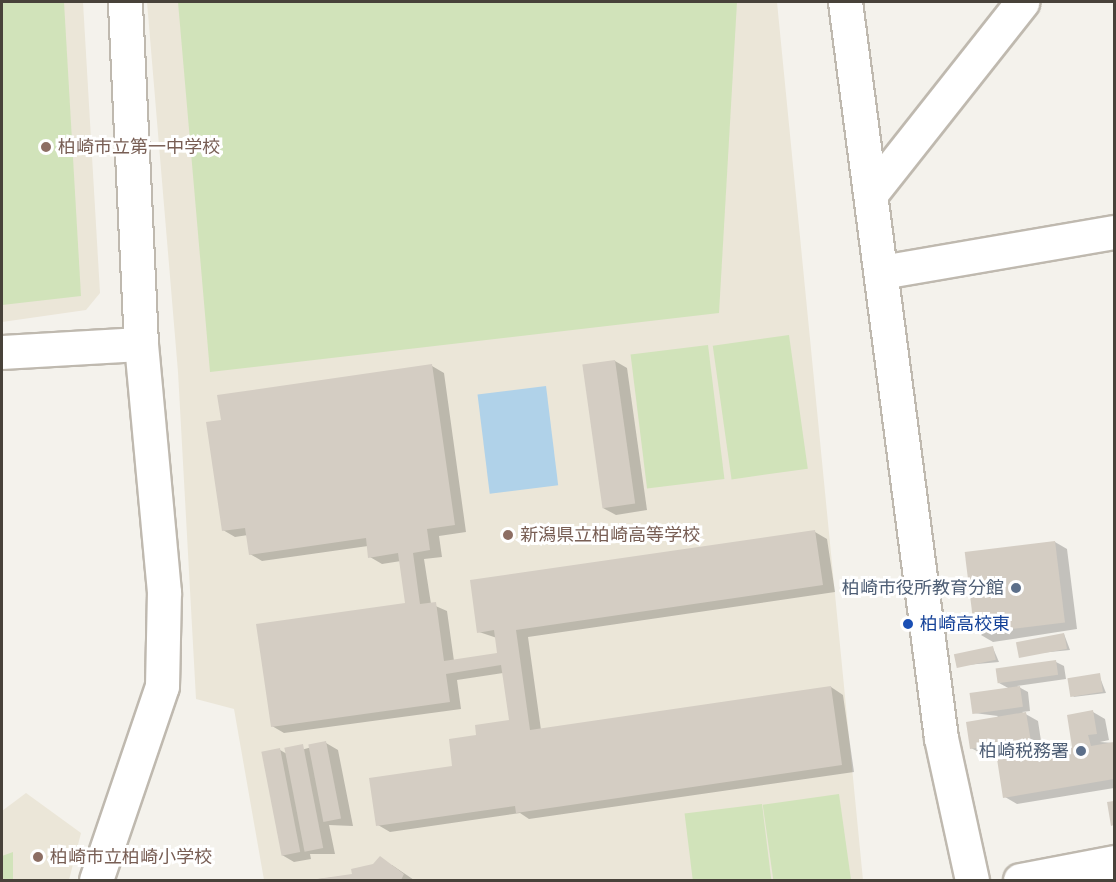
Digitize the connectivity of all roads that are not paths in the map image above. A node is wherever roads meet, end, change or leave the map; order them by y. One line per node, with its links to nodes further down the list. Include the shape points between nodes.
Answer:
1 (125, 2): 7 (street)
2 (845, 2): 4 (street)
3 (1022, 2): 4 (street)
4 (873, 191): 6 (street)
5 (1114, 232): 6 (street)
6 (882, 272): 11 (street, via 941,738)
7 (141, 344): 8 (street); 10 (street, via 164,592 162,686)
8 (2, 352)
9 (1114, 862): 12 (street)
10 (96, 880)
11 (972, 880)
12 (1020, 880)

